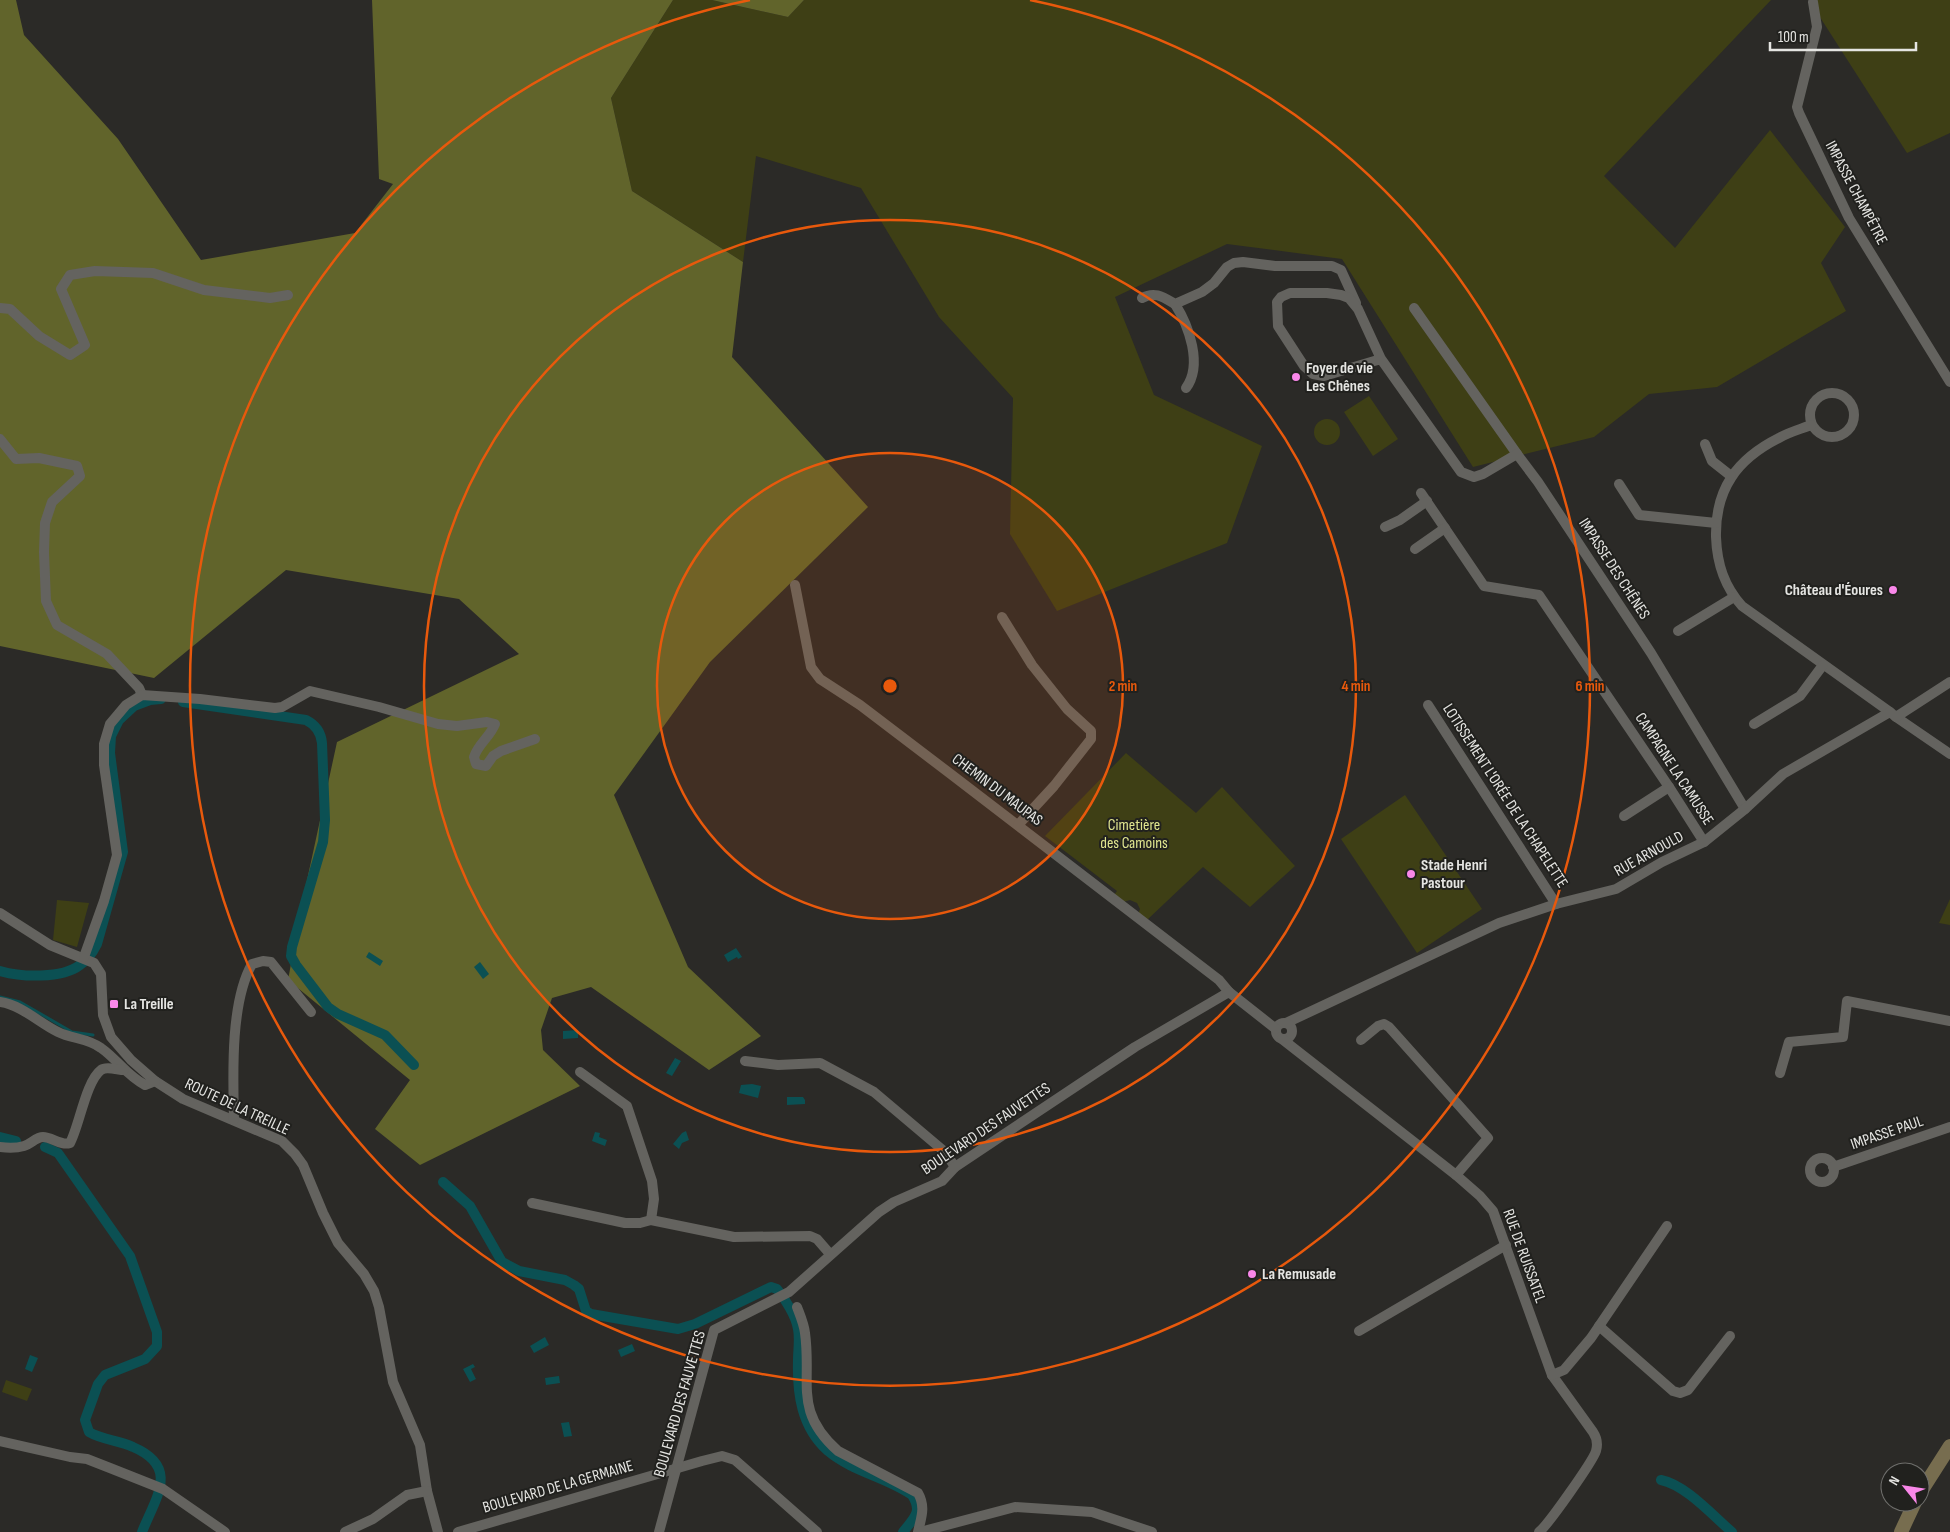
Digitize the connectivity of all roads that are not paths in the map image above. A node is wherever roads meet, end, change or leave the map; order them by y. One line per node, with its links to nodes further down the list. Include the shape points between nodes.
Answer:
1 (1813, 2): 9 (street, IMPASSE CHAMPÊTRE, via 1817,27 1797,108 1799,114 1849,218)
2 (288, 295): 5 (street, via 270,298 204,290 152,273 95,271 70,275 61,289 85,345 70,355 40,336 10,309)
3 (1142, 298): 4 (street, via 1149,294 1158,295)
4 (1174, 304): 7 (street, via 1202,292 1214,284 1227,268 1243,262 1276,266 1332,266 1341,270); 10 (street, via 1190,338 1193,364 1191,381)
5 (0, 308)
6 (1414, 308): 14 (street, IMPASSE DES CHÊNES)
7 (1358, 309): 8 (street); 8 (street, via 1349,298 1341,295 1290,293 1277,302 1276,315 1278,326 1304,366 1313,374 1324,376)
8 (1381, 359): 14 (street, via 1461,472 1474,477 1484,474)
9 (1950, 382)
10 (1186, 388)
11 (1811, 425): 11 (street, via 1822,436 1837,437 1850,428 1854,413 1852,405 1848,399 1834,392 1819,396 1810,409); 15 (street, via 1779,438 1755,453)
12 (0, 439): 27 (street, via 16,459 39,458 77,466 80,476 52,502 45,523 46,601 57,625 107,654 140,688)
13 (1705, 444): 15 (street, via 1712,461)
14 (1517, 454): 34 (street, IMPASSE DES CHÊNES, via 1651,653)
15 (1731, 476): 17 (street, via 1717,508)
16 (1619, 484): 17 (street, via 1639,515)
17 (1716, 522): 22 (street, via 1719,568)
18 (1385, 527): 19 (street, CAMPAGNE LA CAMUSSE, via 1424,497)
19 (1444, 528): 20 (street); 33 (street, CAMPAGNE LA CAMUSSE, via 1484,586 1539,595)
20 (1415, 549)
21 (795, 585): 36 (street, CHEMIN DU MAUPAS, via 811,666 820,679 860,705)
22 (1734, 597): 24 (street); 25 (street)
23 (1002, 617): 36 (street, via 1032,665 1091,731 1091,739 1054,786)
24 (1678, 631)
25 (1823, 665): 29 (street); 30 (street, via 1800,696)
26 (1950, 682): 29 (street, RUE ARNOULD)
27 (142, 695): 31 (street, via 275,708 310,691 438,724 457,726 486,722 495,724 492,734 476,750 474,757 476,764 486,766 501,751); 40 (street, via 126,705 110,724 104,744 117,855)
28 (1428, 705): 38 (street, LOTISSEMENT L'ORÉE DE LA CHAPELETTE)
29 (1893, 715): 32 (street); 34 (street, RUE ARNOULD, via 1783,774)
30 (1754, 724)
31 (536, 739)
32 (1950, 754)
33 (1668, 787): 35 (street); 37 (street, CAMPAGNE LA CAMUSSE)
34 (1745, 809): 37 (street, RUE ARNOULD)
35 (1624, 816)
36 (1018, 824): 41 (street, CHEMIN DU MAUPAS)
37 (1704, 842): 38 (street, RUE ARNOULD, via 1662,862 1616,890)
38 (1556, 904): 45 (street, RUE ARNOULD, via 1499,923 1302,1016)
39 (0, 913): 40 (street, via 50,945)
40 (86, 958): 51 (street, ROUTE DE LA TREILLE, via 101,974 103,1015 111,1037)
41 (1230, 992): 45 (street); 55 (street, BOULEVARD DES FAUVETTES, via 1135,1048)
42 (0, 1002): 48 (street, via 16,1007 59,1032 92,1041)
43 (311, 1012): 52 (street, via 271,962 252,964 246,974 238,1013)
44 (1950, 1021): 50 (street, via 1847,1002 1843,1037 1789,1042)
45 (1285, 1031): 57 (street, RUE DE RUISSATEL, via 1295,1047)
46 (1361, 1040): 57 (street, via 1378,1026 1389,1026 1488,1138)
47 (745, 1060): 55 (street, via 778,1066 820,1063 881,1097 945,1152)
48 (124, 1070): 51 (street, via 145,1085); 54 (street, via 101,1070 90,1088 70,1143 39,1137 24,1146)
49 (580, 1072): 59 (street, via 626,1106 652,1181)
50 (1780, 1073)
51 (154, 1081): 52 (street, ROUTE DE LA TREILLE, via 178,1096)
52 (234, 1120): 72 (street, ROUTE DE LA TREILLE, via 282,1141 295,1154 311,1180 338,1243 374,1291 393,1382 420,1445)
53 (1950, 1127): 56 (street, IMPASSE PAUL)
54 (0, 1147)
55 (955, 1167): 62 (street, BOULEVARD DES FAUVETTES, via 942,1181 879,1212)
56 (1833, 1167)
57 (1456, 1176): 61 (street, RUE DE RUISSATEL, via 1493,1211)
58 (532, 1202): 59 (street, via 625,1223)
59 (651, 1220): 62 (street, via 734,1236 810,1236)
60 (1667, 1226): 64 (street)
61 (1506, 1245): 65 (street); 67 (street, RUE DE RUISSATEL)
62 (830, 1254): 70 (street, BOULEVARD DES FAUVETTES, via 789,1292 714,1330)
63 (797, 1307): 80 (street, via 805,1332 806,1383 810,1414 815,1424 838,1451 918,1493 923,1501)
64 (1599, 1326): 66 (street, via 1680,1394 1688,1390); 67 (street, via 1564,1370)
65 (1359, 1331)
66 (1730, 1336)
67 (1552, 1375): 82 (street, RUE DE RUISSATEL, via 1597,1442 1594,1455)
68 (0, 1441): 74 (street, via 87,1459 158,1488)
69 (1950, 1446): 71 (street)
70 (676, 1468): 77 (street, BOULEVARD DE LA GERMAINE); 78 (street, BOULEVARD DES FAUVETTES); 79 (street, BOULEVARD DE LA GERMAINE, via 722,1456 735,1460)
71 (1930, 1477)
72 (427, 1490): 75 (street, via 407,1495 373,1519); 76 (street, ROUTE DE LA TREILLE)
73 (1910, 1512): 83 (street)
74 (225, 1532)
75 (345, 1532)
76 (438, 1532)
77 (458, 1532)
78 (659, 1532)
79 (817, 1532)
80 (919, 1532): 81 (street, via 1015,1508 1092,1512)
81 (1152, 1532)
82 (1539, 1532)
83 (1901, 1532)

